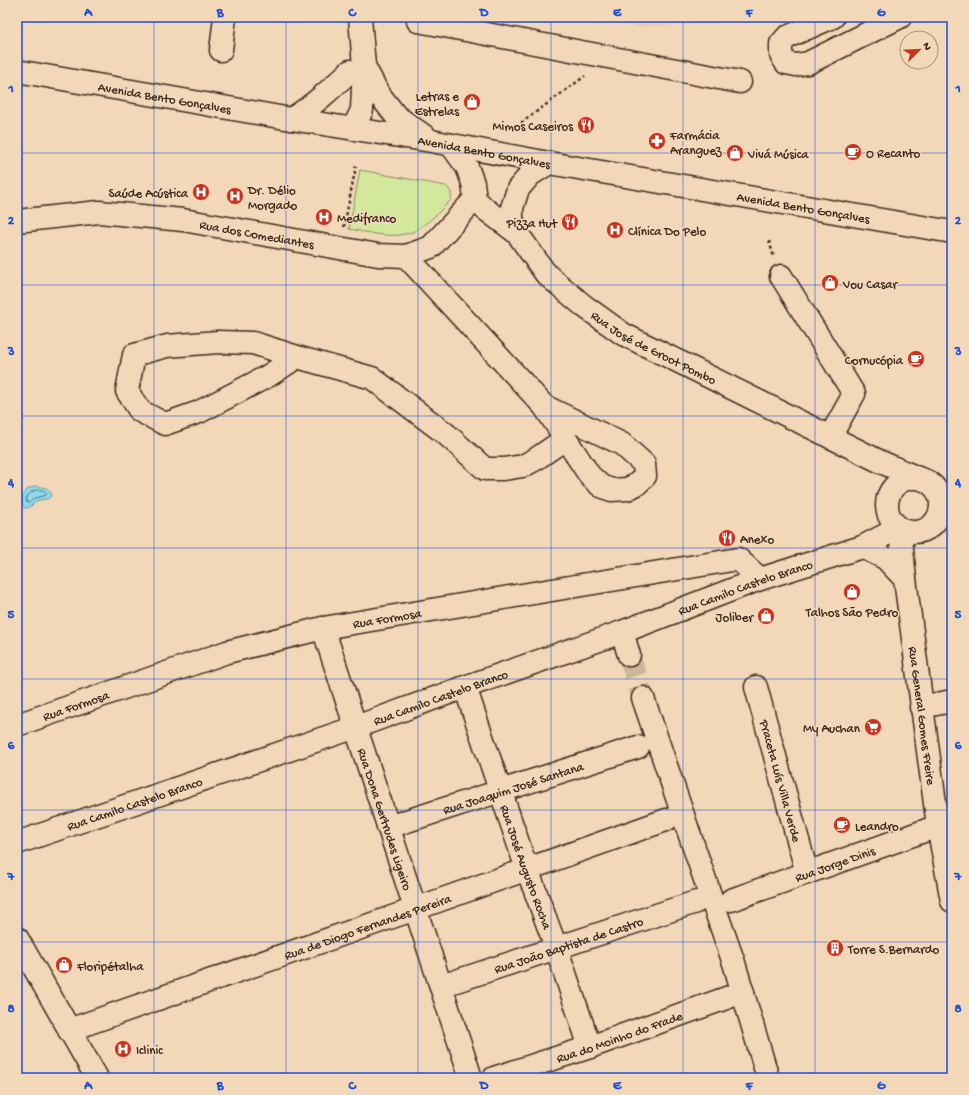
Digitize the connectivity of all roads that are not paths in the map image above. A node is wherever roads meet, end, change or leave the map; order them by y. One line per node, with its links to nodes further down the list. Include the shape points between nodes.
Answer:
1 (225, 17): 6 (street)
2 (360, 17): 7 (street)
3 (419, 17): 9 (street, via 418,21)
4 (833, 17): 5 (street, via 787,37 781,44 781,54 786,63 808,63)
5 (900, 17)
6 (222, 50)
7 (357, 69): 10 (street, via 305,111); 11 (street, via 349,104); 12 (street, via 396,116)
8 (17, 71): 10 (street, Avenida Bento Gonçalves)
9 (740, 82)
10 (290, 119): 11 (street, Avenida Bento Gonçalves)
11 (353, 129): 12 (street, Avenida Bento Gonçalves)
12 (441, 143): 13 (street, Avenida Bento Gonçalves); 14 (street, via 466,167 473,183)
13 (549, 163): 16 (street, Avenida Bento Gonçalves); 17 (street, via 530,175 518,189 512,208 512,219)
14 (475, 199): 17 (street, Rua José de Groot Pombo); 18 (street, Rua dos Comediantes, via 431,247)
15 (17, 222): 18 (street, Rua dos Comediantes, via 99,212 183,220 378,255)
16 (952, 232)
17 (517, 234): 22 (street, Rua José de Groot Pombo, via 546,274 623,334)
18 (406, 256): 21 (street)
19 (781, 276): 22 (street, via 854,394)
20 (297, 357): 20 (street, via 268,376 199,412 165,424 140,411 127,391 134,356 167,346 218,342 253,343); 23 (street, via 372,378 446,434 485,468 504,470 523,466)
21 (544, 406): 23 (street); 23 (street, via 622,444 644,464 645,476 638,484 627,489 611,490 601,486 590,476)
22 (830, 437): 24 (street, Rua José de Groot Pombo, via 880,462)
23 (565, 439)
24 (934, 484): 25 (street, via 941,501 938,517); 26 (street, via 910,478 895,485 887,500 887,508 889,516)
25 (943, 520): 26 (street, via 917,532 908,532)
26 (898, 527): 27 (street, Rua Camilo Castelo Branco); 28 (street, Rua General Gomes Freire)
27 (862, 547): 28 (street, via 885,558); 29 (street, Rua Camilo Castelo Branco)
28 (905, 578): 37 (street, Rua General Gomes Freire)
29 (760, 579): 30 (street, Rua Formosa, via 738,559); 31 (street, Rua Camilo Castelo Branco)
30 (323, 628): 38 (street, Rua Formosa, via 227,652); 39 (street, Rua Dona Gertrudes Ligeiro)
31 (622, 632): 32 (street); 33 (street, Rua Camilo Castelo Branco)
32 (630, 655)
33 (465, 687): 39 (street, Rua Camilo Castelo Branco); 41 (street, Rua José Augusto Rocha)
34 (756, 687): 47 (street, Praceta Luís Villa Verde)
35 (643, 698): 55 (street)
36 (952, 701): 37 (street)
37 (921, 707): 43 (street, Rua General Gomes Freire)
38 (17, 725)
39 (356, 727): 44 (street, Rua Dona Gertrudes Ligeiro); 45 (street, Rua Camilo Castelo Branco)
40 (638, 747): 41 (street, Rua Joaquim José Santana)
41 (500, 791): 44 (street, Rua Joaquim José Santana); 46 (street, Rua José Augusto Rocha)
42 (666, 820): 46 (street, Rua de Diogo Fernandes Pereira)
43 (938, 826): 47 (street, Rua Jorge Dinis); 49 (street, Rua General Gomes Freire)
44 (388, 827): 51 (street, Rua Dona Gertrudes Ligeiro)
45 (17, 843)
46 (527, 869): 51 (street, Rua de Diogo Fernandes Pereira); 53 (street, Rua José Augusto Rocha)
47 (807, 873): 48 (street, Rua Jorge Dinis)
48 (731, 900)
49 (952, 901)
50 (696, 902): 53 (street, Rua João Baptista de Castro)
51 (415, 910): 54 (street, Rua Dona Gertrudes Ligeiro); 56 (street, Rua de Diogo Fernandes Pereira)
52 (17, 938): 56 (street)
53 (556, 948): 54 (street, Rua João Baptista de Castro); 57 (street, Rua José Augusto Rocha)
54 (440, 986): 59 (street, Rua Dona Gertrudes Ligeiro)
55 (743, 992): 57 (street, Rua do Moinho do Frade); 61 (street)
56 (69, 1030): 58 (street)
57 (590, 1047): 60 (street, Rua do Moinho do Frade)
58 (97, 1078)
59 (471, 1078)
60 (494, 1078)
61 (768, 1078)

